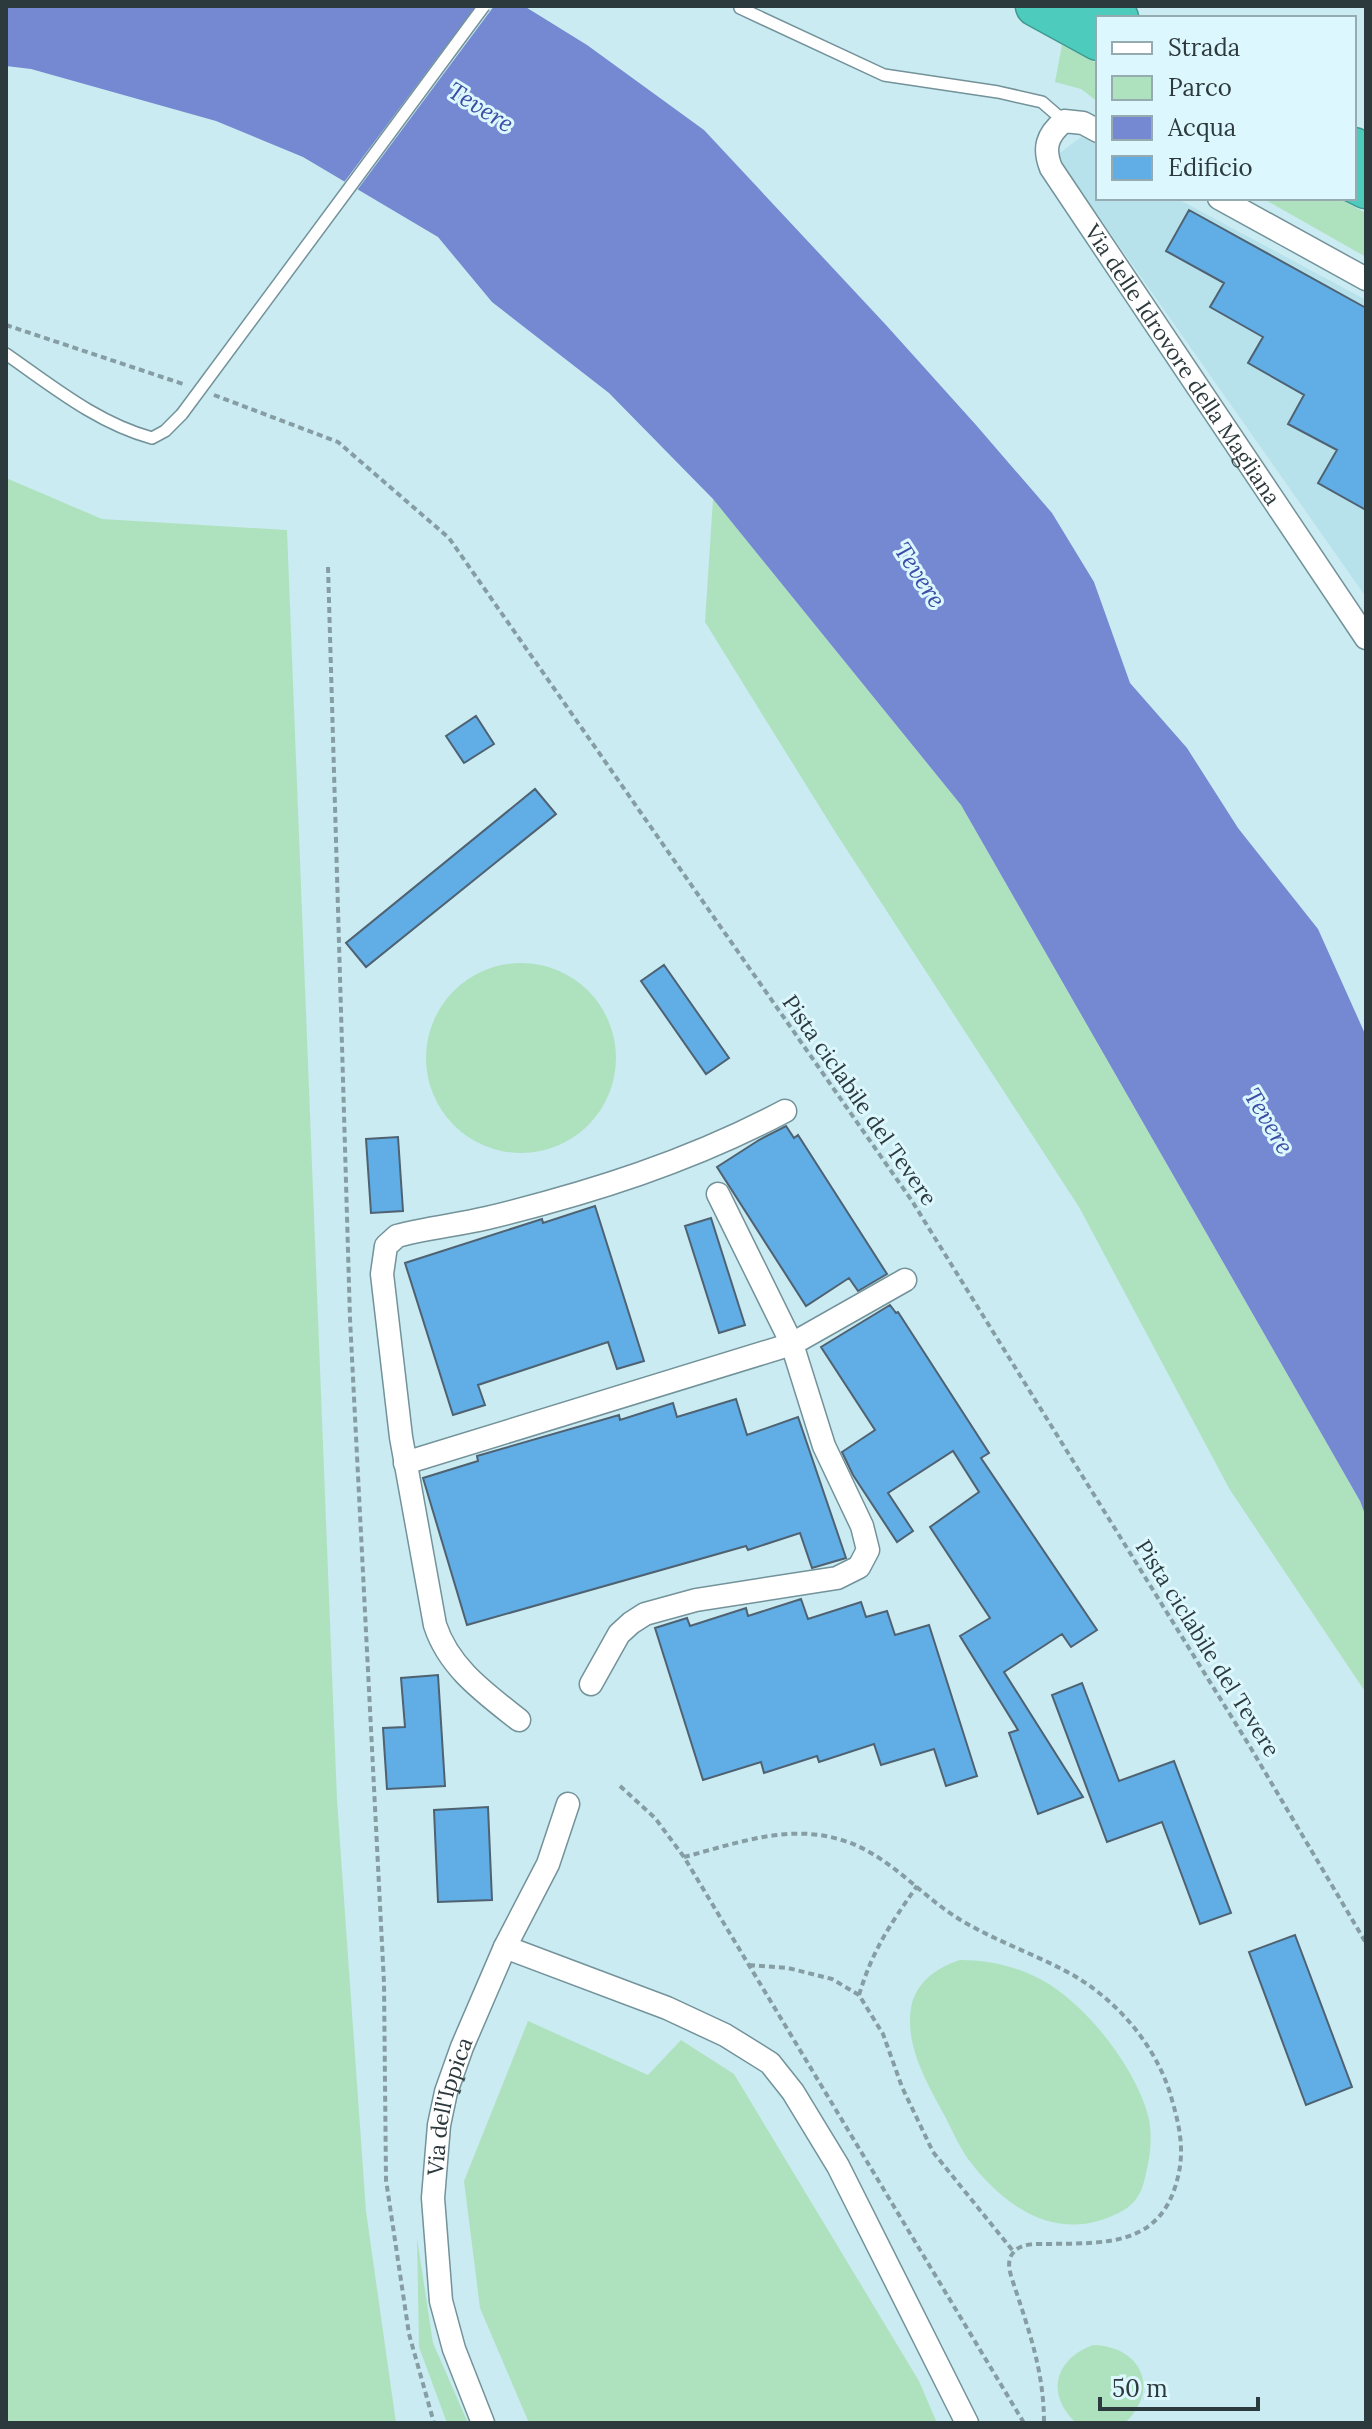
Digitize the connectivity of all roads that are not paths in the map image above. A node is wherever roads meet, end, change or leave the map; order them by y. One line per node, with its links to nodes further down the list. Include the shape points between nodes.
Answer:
1 (484, 6): 11 (lane, bridge, via 182,414 159,434 152,438 125,431)
2 (741, 6): 7 (lane, via 884,75 1042,102)
3 (1036, 6): 6 (highway)
4 (1096, 6): 5 (highway)
5 (1114, 16)
6 (1096, 39)
7 (1064, 121): 8 (street); 12 (street, Via delle Idrovore della Magliana, via 1047,143 1051,168)
8 (1096, 130)
9 (1223, 200): 10 (street)
10 (1366, 279)
11 (6, 354)
12 (1366, 638)
13 (785, 1111): 17 (street, via 663,1166 515,1211 390,1241 382,1274)
14 (718, 1194): 16 (street)
15 (905, 1280): 16 (street)
16 (792, 1344): 17 (street); 18 (street, via 829,1459 865,1535 868,1550 862,1563 827,1581 696,1600 645,1614 614,1642)
17 (405, 1463): 19 (street, via 439,1637 463,1673)
18 (591, 1684)
19 (519, 1720)
20 (568, 1804): 21 (street, Via dell'Ippica, via 548,1864)
21 (505, 1947): 22 (street, Via dell'Ippica, via 446,2092 433,2180 441,2301); 23 (street, via 667,2008 770,2063 838,2166)
22 (483, 2423)
23 (967, 2423)

